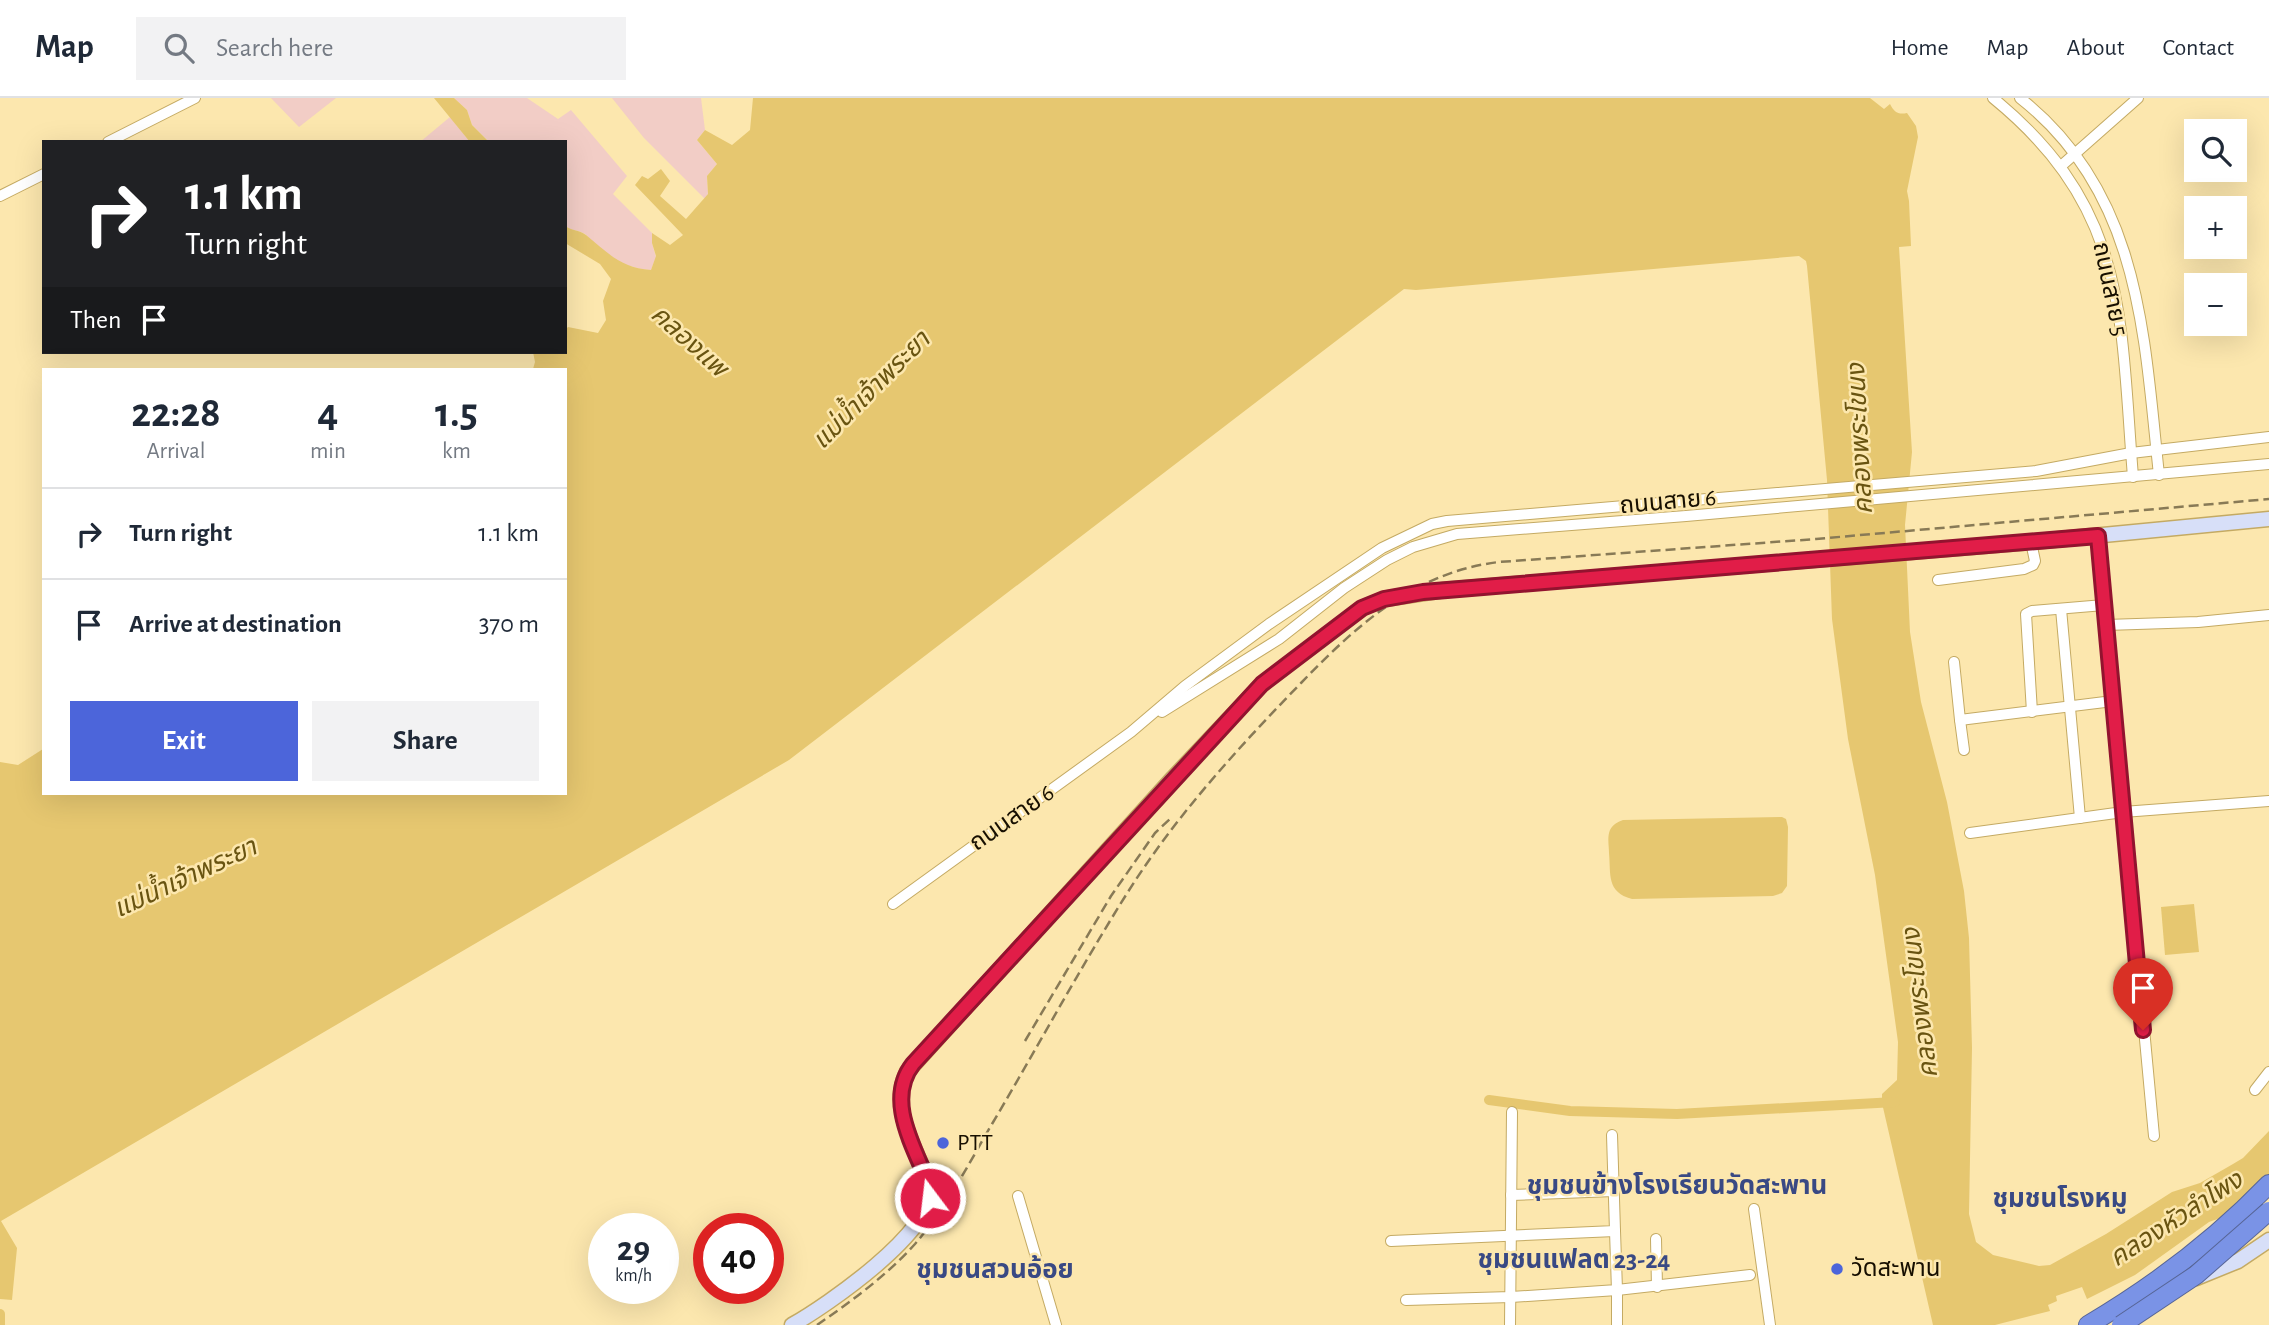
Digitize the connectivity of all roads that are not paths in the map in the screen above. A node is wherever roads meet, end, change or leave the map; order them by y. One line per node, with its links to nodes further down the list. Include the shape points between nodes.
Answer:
1 (195, 98): 5 (street)
2 (1993, 98): 7 (street, ถนนสาย 5, via 2018,118)
3 (2020, 98): 6 (street, ถนนสาย 5)
4 (2138, 98): 6 (street)
5 (112, 140)
6 (2075, 154): 7 (street); 11 (street, ถนนสาย 5, via 2105,201 2128,260)
7 (2061, 166): 12 (street, ถนนสาย 5, via 2101,239 2115,288)
8 (42, 175): 9 (street)
9 (0, 196)
10 (2269, 437): 11 (street, ถนนสาย 6)
11 (2157, 450): 12 (street, ถนนสาย 6); 14 (street, ถนนสาย 5)
12 (2131, 453): 15 (street, ถนนสาย 5); 29 (street, ถนนสาย 6, via 2036,471 1432,524 1382,548 1269,624)
13 (2269, 464): 14 (street, ถนนสาย 6)
14 (2160, 475): 15 (street, ถนนสาย 6)
15 (2133, 477): 29 (street, ถนนสาย 6, via 1457,534 1387,560 1344,587 1279,639)
16 (2269, 519): 17 (street)
17 (2098, 536): 18 (street); 20 (street)
18 (2031, 542): 19 (street, via 2035,561 2024,569); 58 (street, via 1444,590 1384,599 1362,608 1262,684 907,1072 900,1093 902,1113 930,1187 927,1208 905,1238 867,1272)
19 (1938, 580)
20 (2104, 605): 21 (street); 23 (street)
21 (2061, 609): 26 (street); 27 (street, via 2026,614)
22 (2269, 615): 23 (street)
23 (2106, 625): 25 (street)
24 (1954, 662): 28 (street)
25 (2113, 701): 26 (street); 32 (street)
26 (2071, 707): 27 (street); 33 (street)
27 (2032, 712): 28 (street)
28 (1960, 720): 30 (street)
29 (1130, 732): 35 (street, ถนนสาย 6)
30 (1964, 750)
31 (2269, 801): 32 (street)
32 (2123, 812): 33 (street); 40 (street)
33 (2080, 818): 34 (street)
34 (1970, 833)
35 (893, 904)
36 (2269, 1072): 37 (street)
37 (2255, 1090)
38 (1512, 1112): 43 (street)
39 (1612, 1135): 42 (street)
40 (2154, 1136)
41 (2269, 1184): 63 (highway, via 2181,1262)
42 (1614, 1191): 43 (street); 47 (street)
43 (1511, 1195): 48 (street)
44 (1018, 1196): 59 (street)
45 (1754, 1209): 62 (street)
46 (2269, 1212): 57 (highway, bridge, via 2196,1275)
47 (1615, 1231): 48 (street); 54 (street)
48 (1511, 1236): 51 (street); 55 (street)
49 (1656, 1239): 53 (street)
50 (2269, 1240): 57 (street, via 2238,1261 2146,1300)
51 (1391, 1241)
52 (1750, 1275): 53 (street)
53 (1657, 1287): 54 (street)
54 (1617, 1290): 55 (street); 61 (street)
55 (1511, 1297): 56 (street); 60 (street)
56 (1406, 1300)
57 (2120, 1322): 64 (street)
58 (792, 1325)
59 (1056, 1325)
60 (1510, 1325)
61 (1617, 1325)
62 (1770, 1325)
63 (2088, 1325)
64 (2096, 1325)

